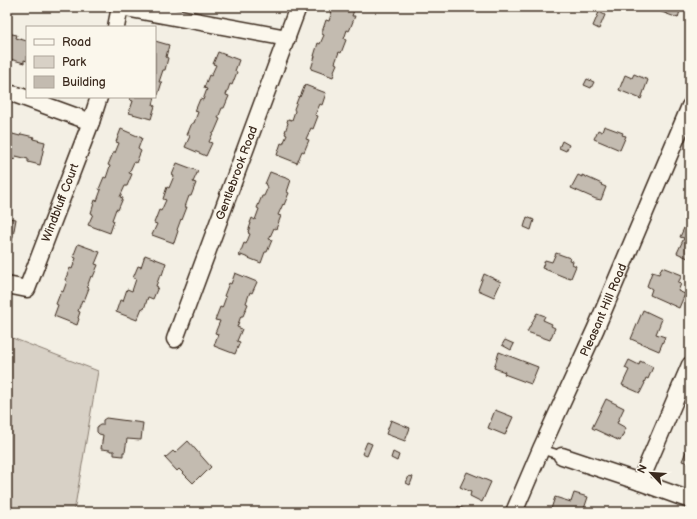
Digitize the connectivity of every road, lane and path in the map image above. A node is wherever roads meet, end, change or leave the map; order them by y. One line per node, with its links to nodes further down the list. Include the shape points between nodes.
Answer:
1 (120, 7): 3 (street); 4 (street)
2 (298, 7): 4 (street, Gentlebrook Road)
3 (116, 26)
4 (287, 38): 12 (street, Gentlebrook Road)
5 (7, 93): 6 (street)
6 (26, 98)
7 (27, 98): 10 (street)
8 (99, 98): 10 (street, Windbluff Court)
9 (690, 106): 14 (street, Pleasant Hill Road, via 596,328)
10 (91, 122): 11 (street, Windbluff Court, via 27,289)
11 (7, 285)
12 (175, 339)
13 (690, 365): 16 (street)
14 (541, 449): 15 (lane); 18 (street, Pleasant Hill Road)
15 (562, 456): 16 (street)
16 (640, 482): 17 (street)
17 (690, 500)
18 (514, 512)

